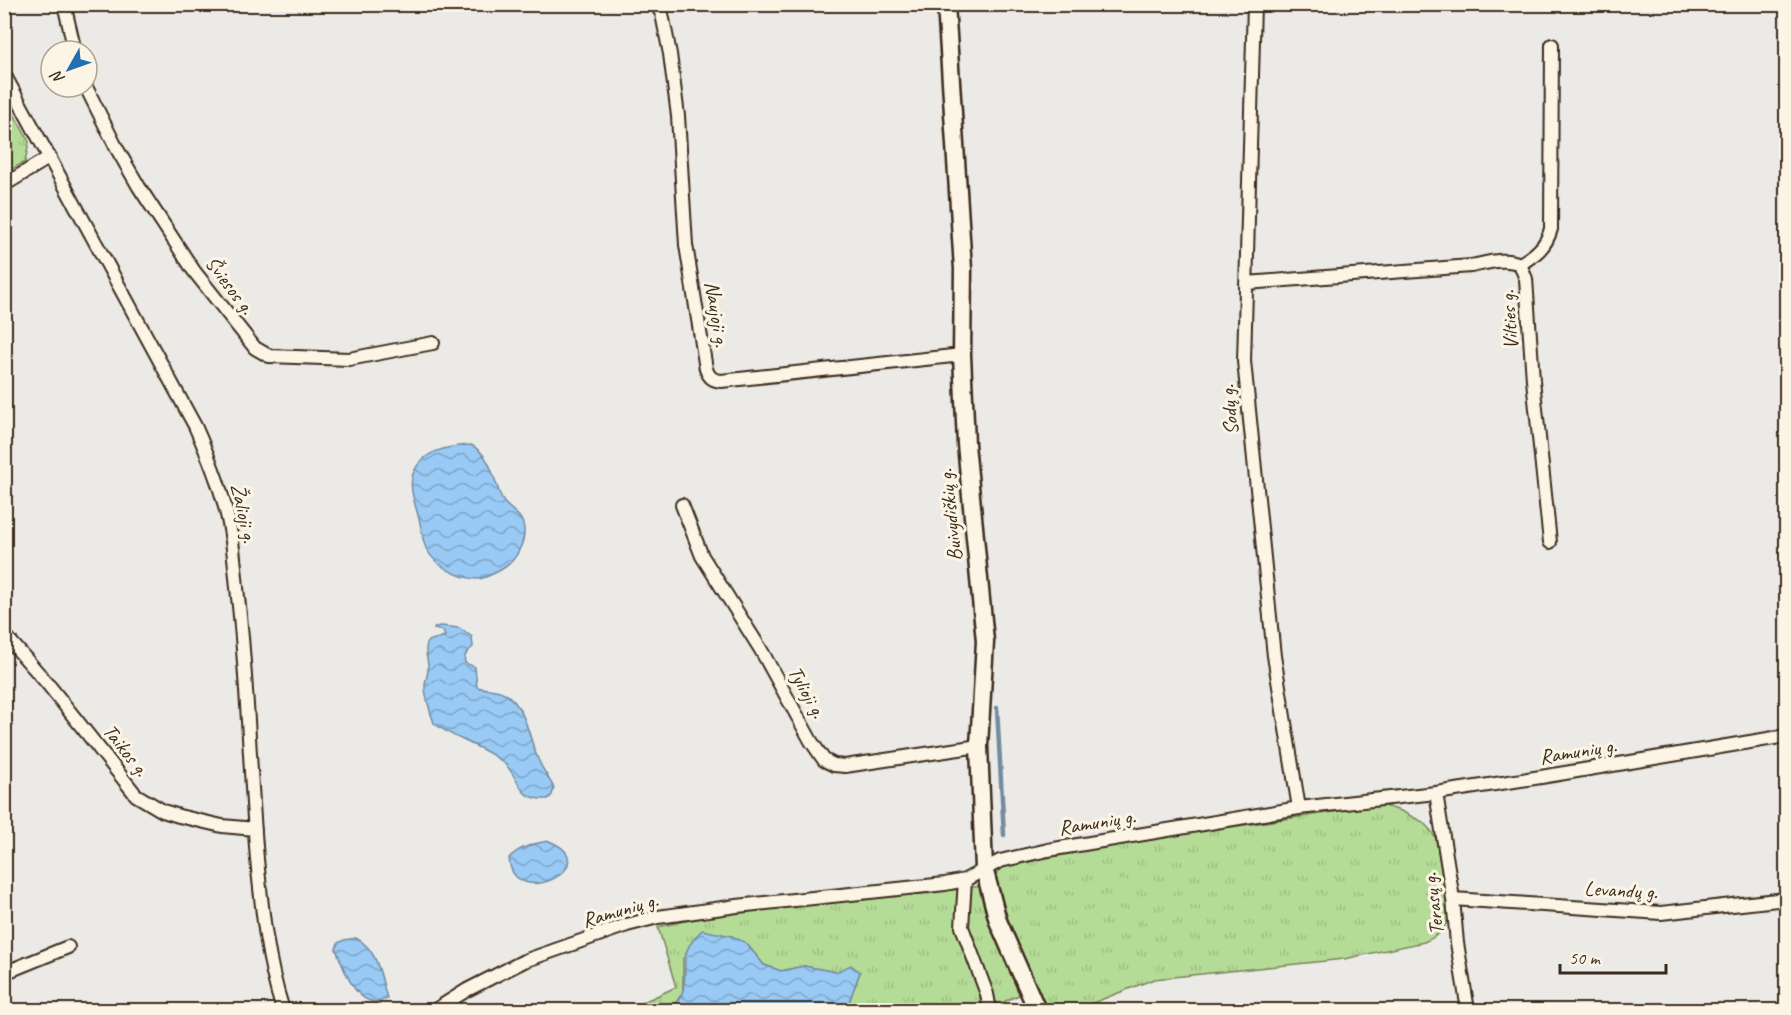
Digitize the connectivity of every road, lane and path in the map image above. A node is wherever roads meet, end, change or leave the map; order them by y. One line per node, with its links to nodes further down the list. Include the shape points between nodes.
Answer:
1 (64, 4): 5 (street)
2 (656, 4): 14 (street, Naujoji g., via 662,14 670,54 686,245 709,376 721,381)
3 (946, 4): 14 (main road, Buivydiškių g., via 963,269)
4 (1254, 4): 12 (street, Sodų g.)
5 (72, 39)
6 (1552, 45): 11 (street, via 1551,229 1543,247)
7 (4, 74): 9 (street, Žalioji g.)
8 (92, 99): 13 (street, Šviesos g., via 139,187 194,271 255,348 269,356 349,358)
9 (50, 157): 10 (street); 22 (street, Žalioji g., via 195,426 216,475 233,545)
10 (4, 185)
11 (1520, 264): 12 (street, Vilties g., via 1501,261); 16 (street, Vilties g., via 1526,279)
12 (1246, 283): 21 (street, Sodų g., via 1244,361 1250,433 1274,656)
13 (433, 343)
14 (962, 355): 19 (main road, Buivydiškių g., via 966,444 985,641)
15 (682, 505): 19 (street, Tylioji g., via 702,556 824,760 845,766)
16 (1550, 542)
17 (4, 634): 22 (street, Taikos g., via 136,795 179,816)
18 (1786, 736): 20 (street, Ramunių g.)
19 (979, 746): 23 (main road, Buivydiškių g.)
20 (1436, 793): 21 (street, Ramunių g.); 25 (street, Terasų g.)
21 (1299, 808): 23 (street, Ramunių g., via 1037,852)
22 (255, 829): 29 (street, Žalioji g., via 263,922)
23 (984, 868): 24 (street, Ramunių g.); 32 (main road, Buivydiškių g., via 998,921)
24 (965, 880): 30 (street, Ramunių g., via 737,906 637,922 524,961); 31 (street, via 962,927 987,994)
25 (1453, 899): 26 (street, Levandų g., via 1660,913); 33 (street, Terasų g.)
26 (1786, 899)
27 (68, 947): 28 (street)
28 (4, 973)
29 (283, 1011)
30 (435, 1011)
31 (987, 1011)
32 (1037, 1011)
33 (1468, 1011)

